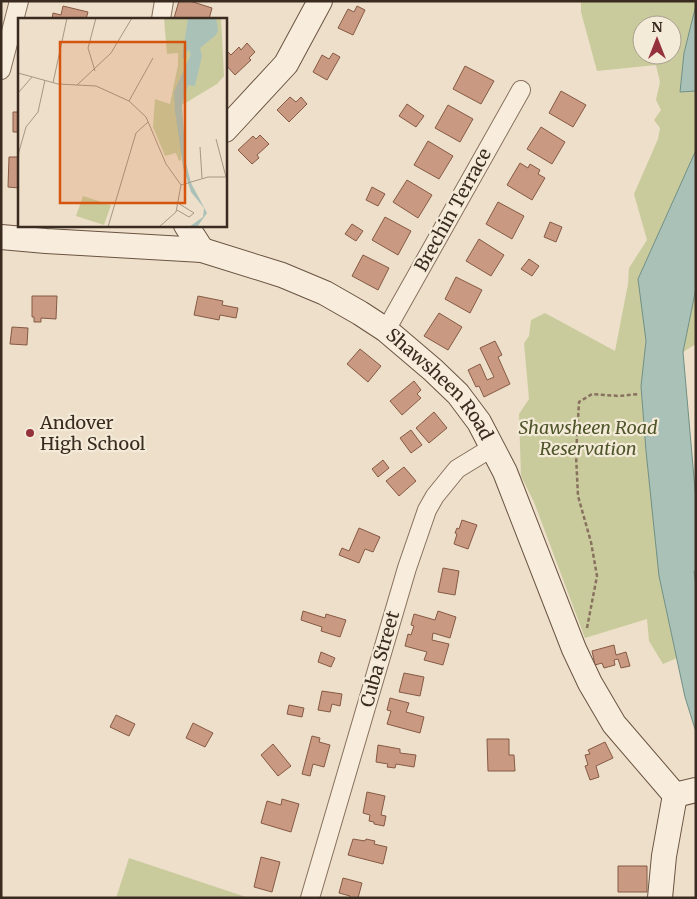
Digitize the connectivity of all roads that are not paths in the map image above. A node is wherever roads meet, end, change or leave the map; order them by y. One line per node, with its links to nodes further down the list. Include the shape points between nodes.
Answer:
1 (19, 1): 5 (street)
2 (164, 1): 4 (street)
3 (320, 1): 7 (main road, via 286,64)
4 (161, 18)
5 (1, 70)
6 (520, 90): 13 (street, Brechin Terrace)
7 (226, 129)
8 (117, 226): 11 (main road)
9 (187, 226): 12 (main road)
10 (1, 237): 11 (main road, Shawsheen Road)
11 (98, 243): 12 (main road, Shawsheen Road)
12 (202, 250): 13 (main road, Shawsheen Road, via 282,275 325,294)
13 (386, 330): 14 (main road, Shawsheen Road, via 458,394)
14 (493, 447): 15 (main road, Shawsheen Road, via 590,683 614,724); 16 (street, Cuba Street, via 457,469 426,510)
15 (685, 793): 17 (main road, via 664,856)
16 (310, 898)
17 (660, 898)

